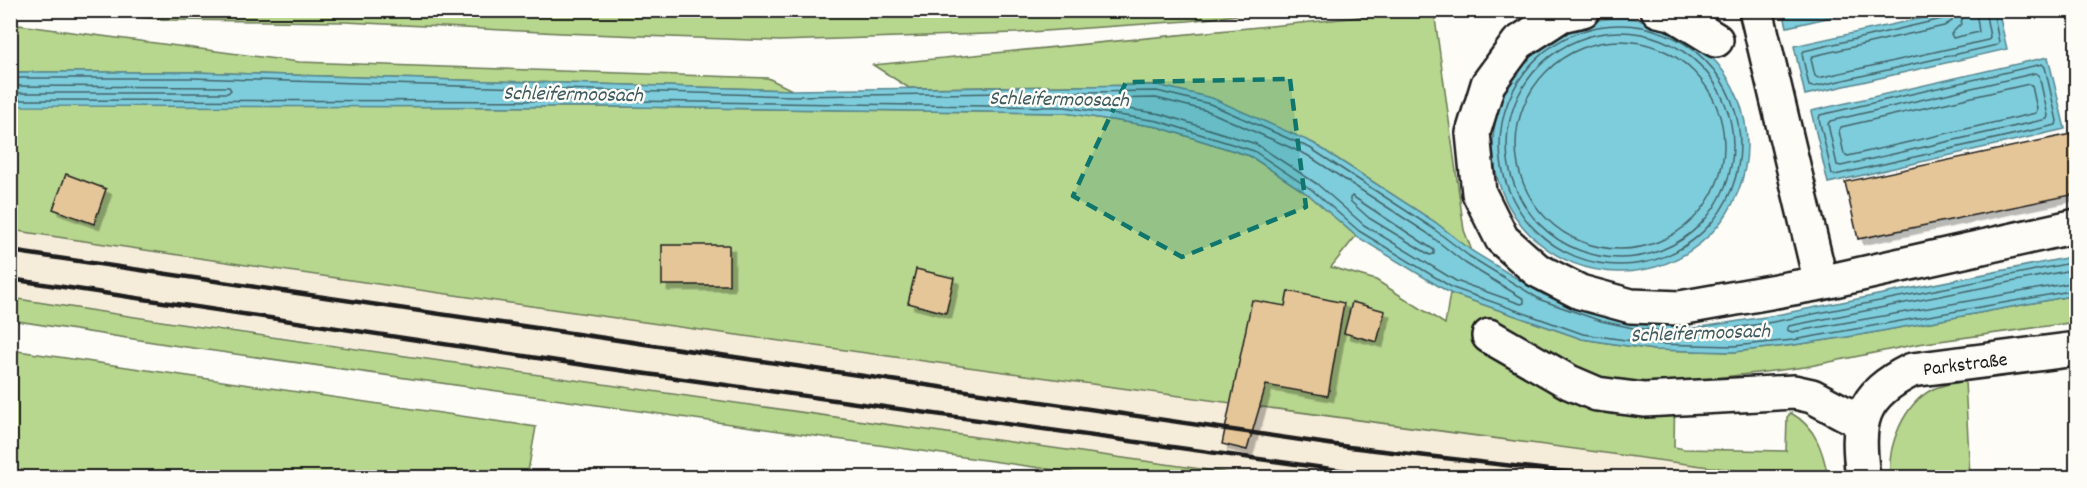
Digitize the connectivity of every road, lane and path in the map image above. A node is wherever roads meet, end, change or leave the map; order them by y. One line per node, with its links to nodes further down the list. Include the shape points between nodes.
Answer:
1 (1582, 10): 6 (street, via 1561,15 1518,43 1488,84 1473,133 1479,193 1502,239 1537,270 1580,291 1631,306 1680,308)
2 (1658, 10): 4 (street)
3 (1756, 10): 6 (street)
4 (1716, 40)
5 (2076, 226): 6 (street)
6 (1821, 283)
7 (1489, 336): 9 (street, via 1597,394 1644,400 1794,392 1812,396)
8 (2076, 349): 9 (street, Parkstraße, via 1912,370 1890,381 1872,400)
9 (1861, 422): 10 (street, Parkstraße)
10 (1863, 477)

